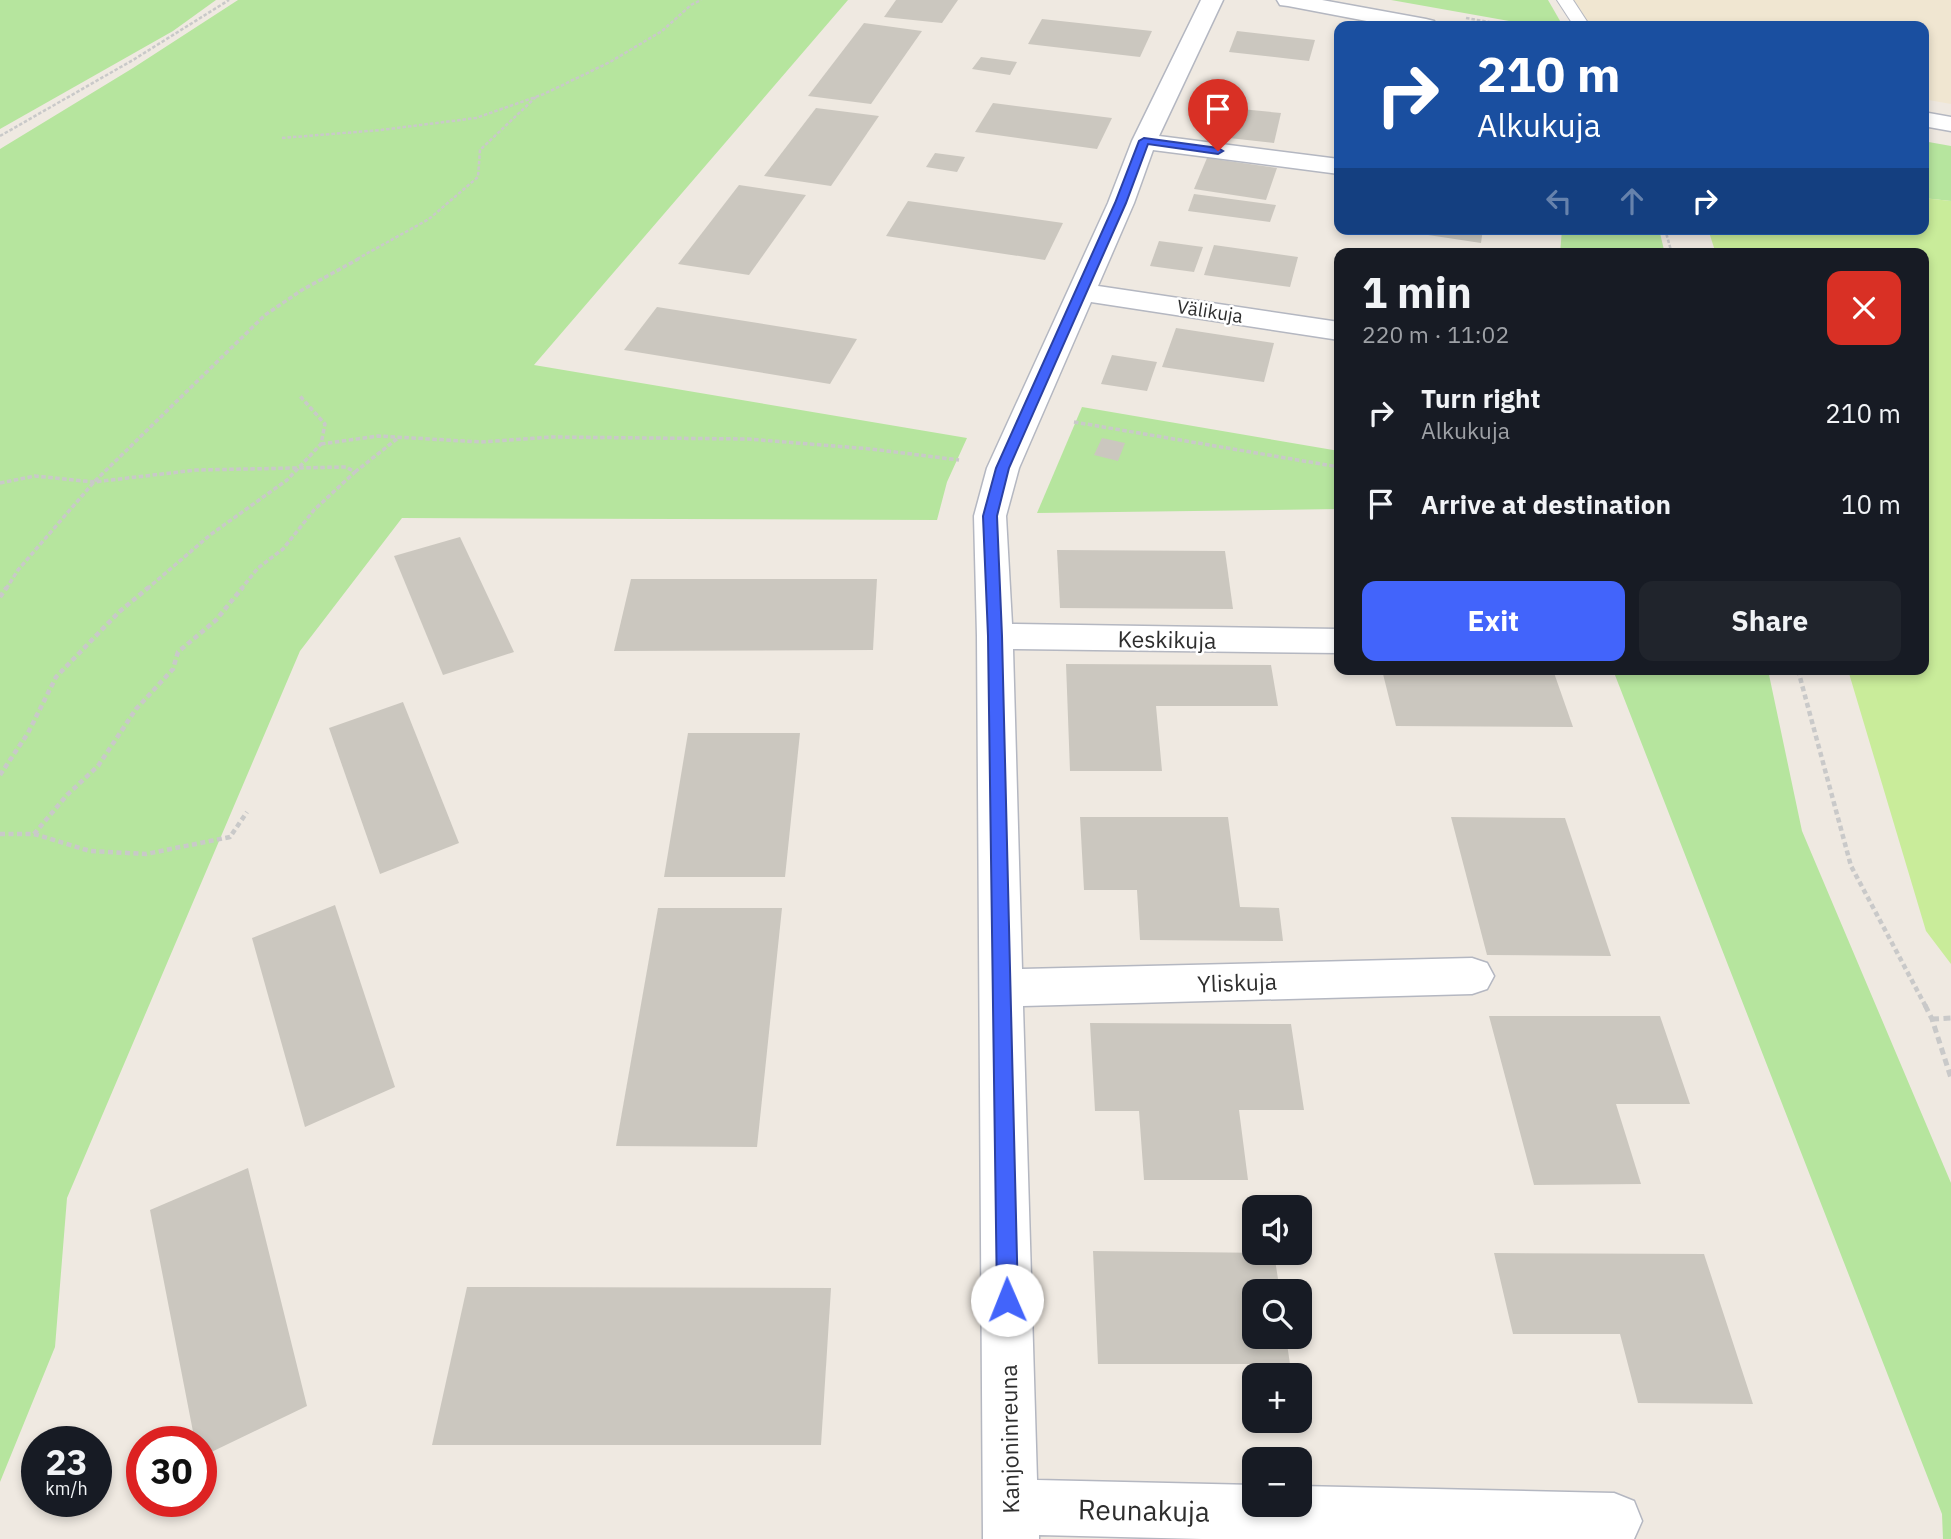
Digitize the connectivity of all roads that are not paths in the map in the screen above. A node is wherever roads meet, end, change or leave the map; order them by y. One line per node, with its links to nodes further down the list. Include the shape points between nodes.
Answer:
1 (1212, 0): 8 (street, Kanjoninreuna)
2 (1287, 0): 4 (street)
3 (1565, 0): 5 (lane)
4 (1399, 21)
5 (1579, 21)
6 (1929, 120): 7 (street)
7 (1951, 124)
8 (1144, 141): 9 (street); 10 (street, Kanjoninreuna)
9 (1334, 166)
10 (1081, 292): 11 (street, Välikuja); 12 (street, Kanjoninreuna, via 1003,468 990,516)
11 (1334, 330)
12 (995, 636): 13 (street, Keskikuja); 15 (street, Kanjoninreuna)
13 (1334, 641)
14 (1472, 976): 15 (street, Yliskuja)
15 (1002, 988): 17 (street, Kanjoninreuna)
16 (1615, 1521): 17 (street, Reunakuja)
17 (1010, 1523)

